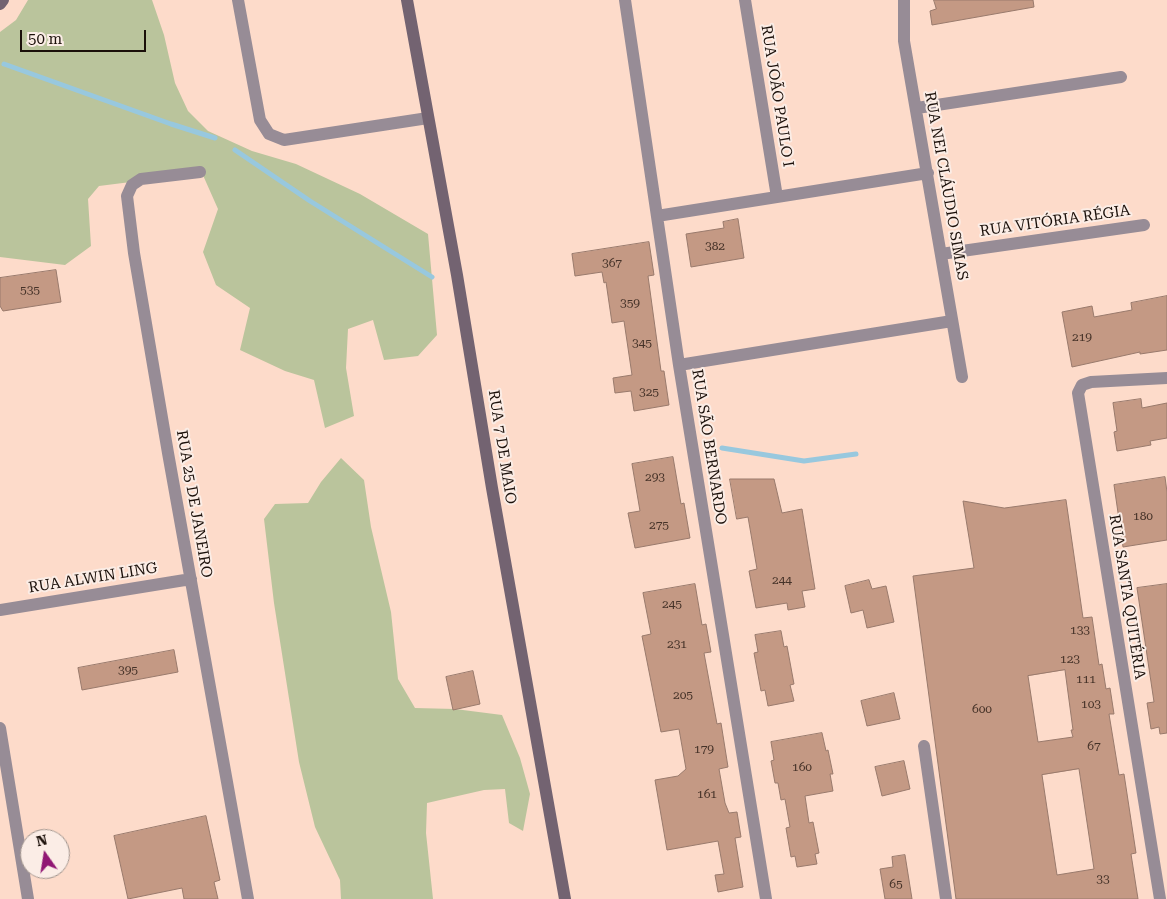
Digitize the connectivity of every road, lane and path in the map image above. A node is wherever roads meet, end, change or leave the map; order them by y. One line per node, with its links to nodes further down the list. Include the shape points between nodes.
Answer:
1 (3, 0): 7 (street)
2 (238, 0): 10 (street, via 260,120 269,134 284,140)
3 (407, 0): 10 (street, RUA 7 DE MAIO)
4 (625, 0): 14 (street, RUA SÃO BERNARDO)
5 (745, 0): 13 (street, RUA JOÃO PAULO I)
6 (904, 0): 9 (street, RUA NEI CLÁUDIO SIMAS, via 904,41)
7 (0, 4)
8 (1121, 77): 9 (street)
9 (917, 108): 12 (street, RUA NEI CLÁUDIO SIMAS)
10 (428, 118): 27 (street, RUA 7 DE MAIO)
11 (200, 172): 21 (street, RUA 25 DE JANEIRO, via 141,179 132,185 127,196 137,272)
12 (928, 172): 13 (street); 16 (street, RUA NEI CLÁUDIO SIMAS)
13 (777, 197): 14 (street)
14 (658, 216): 18 (street, RUA SÃO BERNARDO)
15 (1144, 225): 16 (street, RUA VITÓRIA RÉGIA)
16 (941, 254): 17 (street, RUA NEI CLÁUDIO SIMAS)
17 (952, 322): 18 (street); 19 (street, RUA NEI CLÁUDIO SIMAS)
18 (679, 365): 28 (street, RUA SÃO BERNARDO)
19 (962, 377)
20 (1167, 378): 30 (street, RUA SANTA QUITÉRIA, via 1091,382 1082,385 1078,393)
21 (191, 579): 22 (street, RUA ALWIN LING); 26 (street, RUA 25 DE JANEIRO)
22 (0, 610)
23 (0, 728): 25 (street)
24 (924, 746): 29 (street)
25 (28, 899)
26 (248, 899)
27 (565, 899)
28 (766, 899)
29 (946, 899)
30 (1160, 899)

